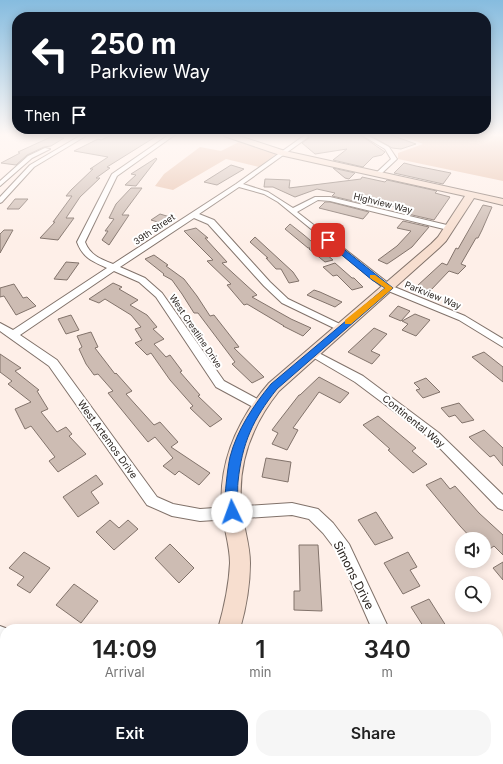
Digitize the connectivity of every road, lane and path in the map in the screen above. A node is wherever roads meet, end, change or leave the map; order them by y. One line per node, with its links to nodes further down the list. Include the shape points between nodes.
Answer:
1 (16, 170): 8 (street)
2 (29, 170): 11 (street)
3 (121, 170): 16 (street, West Crestline Drive, via 114,175 81,242 85,252)
4 (260, 170): 9 (street, 39th Street)
5 (358, 170): 7 (street)
6 (383, 170): 7 (street)
7 (378, 174): 10 (street)
8 (0, 184)
9 (238, 185): 13 (street, Parkview Way, via 266,193); 14 (street, 39th Street)
10 (471, 195): 12 (street); 15 (street)
11 (0, 201)
12 (503, 202)
13 (293, 211): 15 (street, Highview Way, via 317,198 330,199); 17 (street, Parkview Way)
14 (194, 215): 16 (street, 39th Street); 19 (street, via 211,222 285,301)
15 (448, 228): 17 (street, via 435,246)
16 (115, 268): 20 (street, 39th Street); 23 (street, West Crestline Drive, via 142,280 159,295 220,384)
17 (389, 288): 19 (street); 21 (street, Parkview Way, via 462,318)
18 (0, 326): 20 (street, West Artemos Drive)
19 (342, 328): 22 (street)
20 (14, 335): 25 (street, West Artemos Drive, via 53,363 152,501 172,510 200,515)
21 (503, 344)
22 (313, 353): 23 (street, via 274,386); 24 (street, Continental Way, via 360,379 435,436)
23 (259, 405): 25 (street, via 244,431 235,458)
24 (503, 504)
25 (232, 512): 26 (street, via 240,563 235,608); 27 (street, Simons Drive, via 292,509 313,513 344,549)
26 (230, 624)
27 (379, 624)

